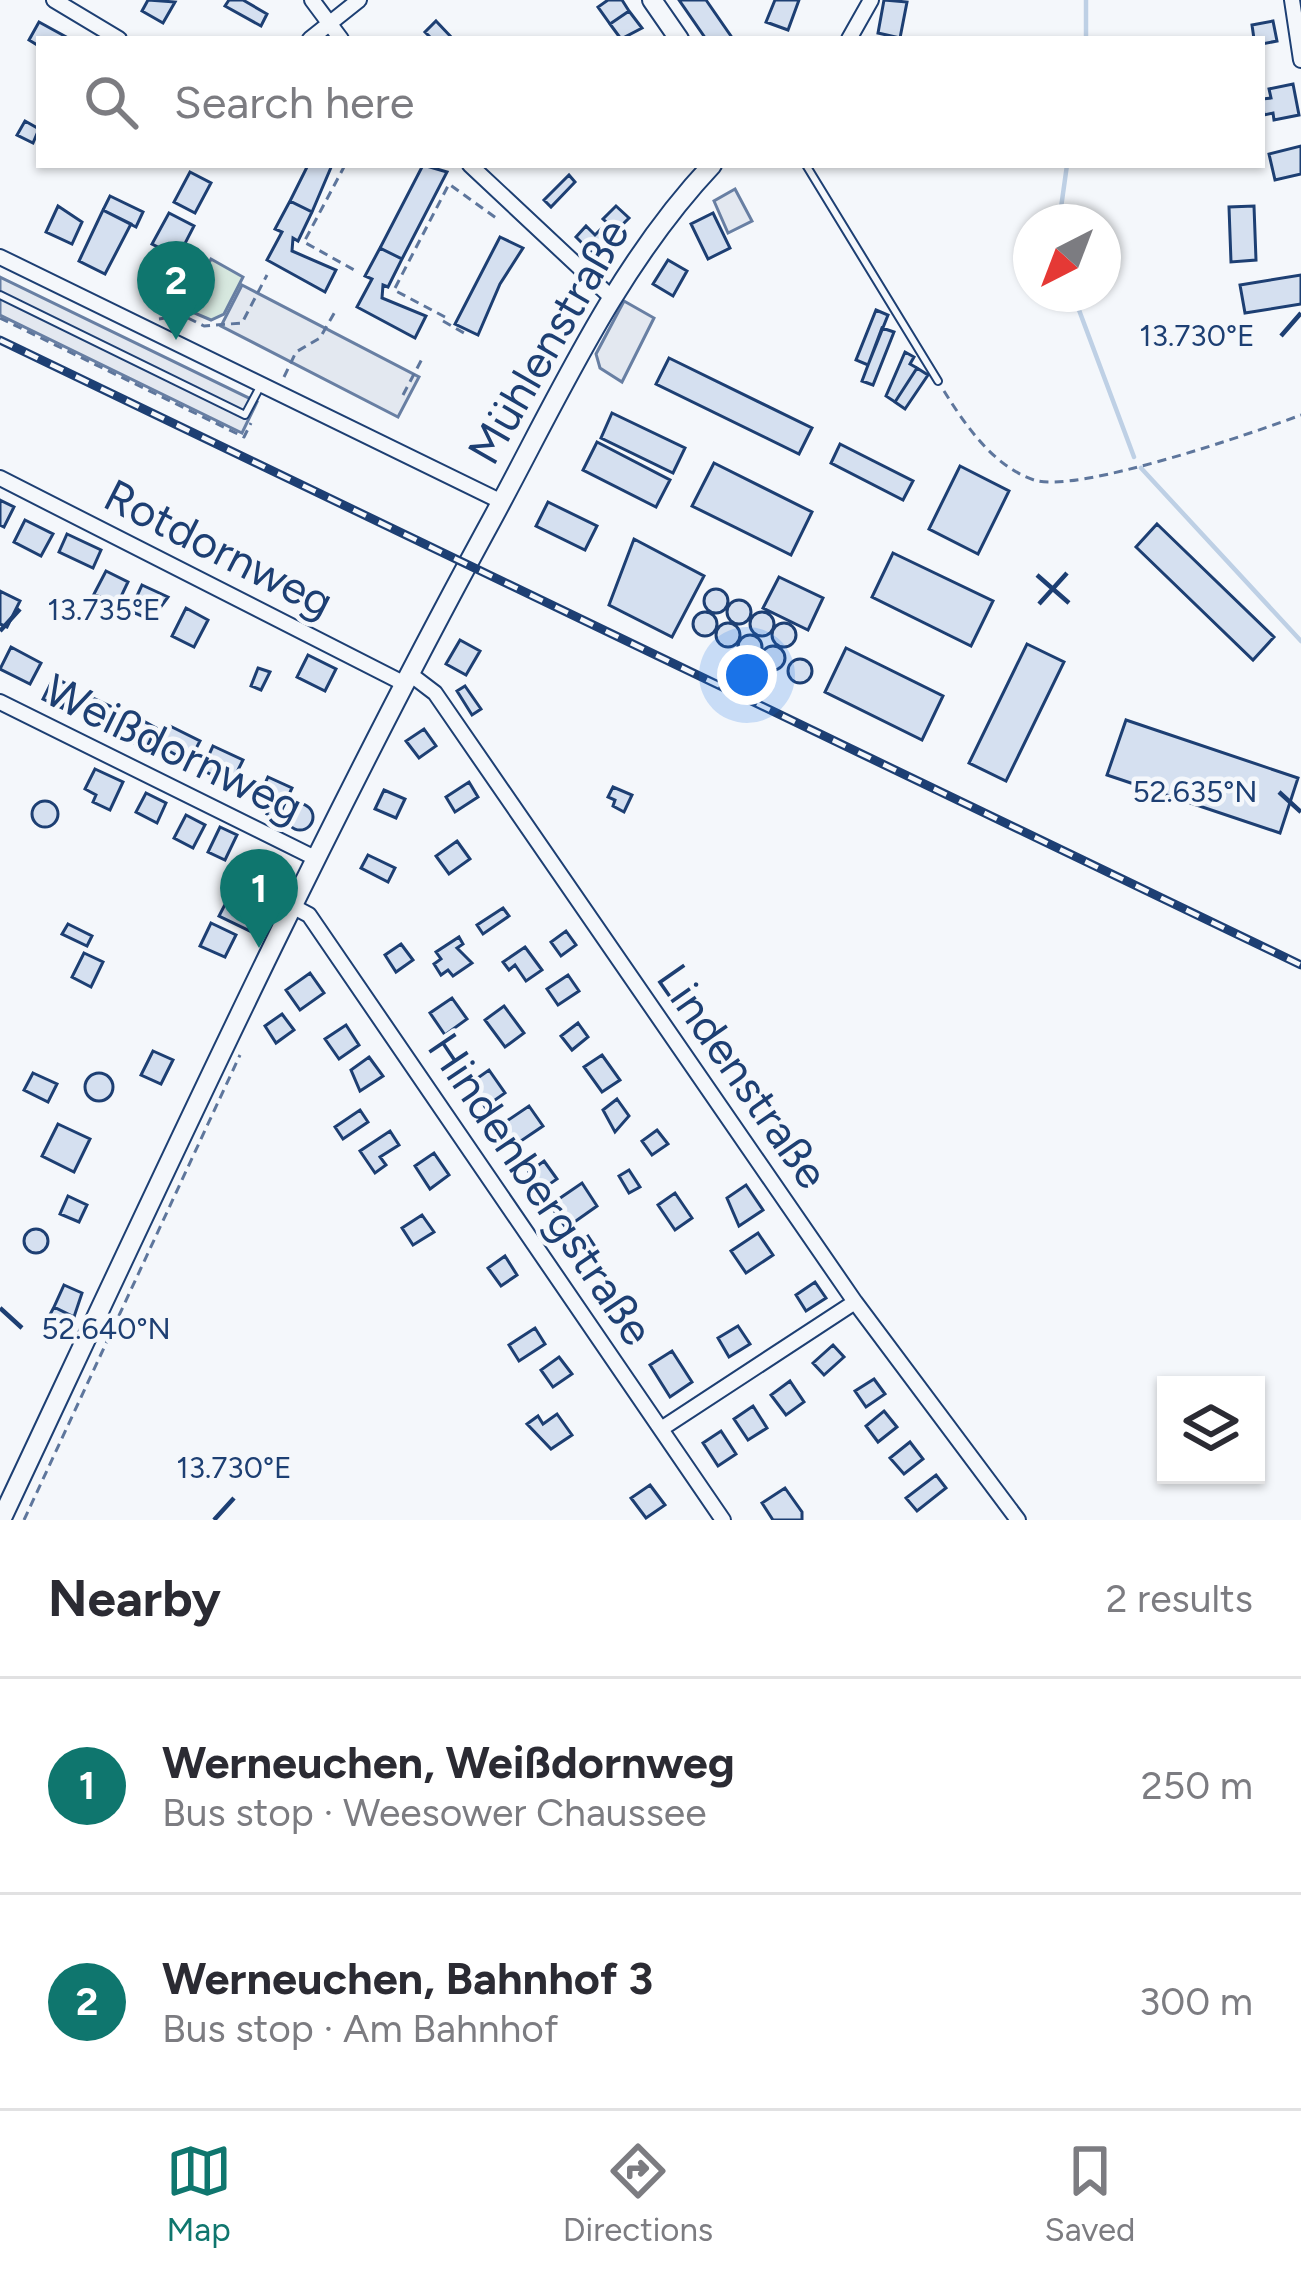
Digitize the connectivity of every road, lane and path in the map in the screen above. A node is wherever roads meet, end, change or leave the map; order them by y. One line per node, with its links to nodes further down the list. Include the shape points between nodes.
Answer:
1 (54, 0): 8 (street)
2 (311, 0): 7 (street)
3 (359, 0): 7 (street)
4 (652, 0): 11 (main road)
5 (871, 0): 12 (street)
6 (1292, 0): 13 (street)
7 (324, 23): 9 (street); 10 (street)
8 (113, 36)
9 (313, 36)
10 (338, 36)
11 (677, 36)
12 (851, 36)
13 (1301, 60)
14 (343, 168): 20 (path, via 304,242)
15 (473, 168): 23 (street)
16 (709, 168): 23 (main road, Mühlenstraße, via 655,228)
17 (808, 168): 30 (lane)
18 (496, 218): 27 (path, via 449,184 394,290)
19 (0, 257): 31 (street)
20 (356, 271)
21 (268, 275): 26 (path, via 242,323)
22 (0, 295): 31 (lane, via 245,415)
23 (612, 298): 36 (main road, Mühlenstraße)
24 (336, 310): 29 (path)
25 (0, 318): 34 (path, via 244,436)
26 (153, 320)
27 (464, 333)
28 (423, 357): 32 (path)
29 (284, 377)
30 (938, 381): 33 (path, via 973,436 1024,476 1054,484)
31 (262, 383): 36 (street)
32 (403, 395)
33 (1301, 415)
34 (254, 416)
35 (0, 478): 37 (street, Rotdornweg)
36 (502, 502): 37 (main road, Mühlenstraße)
37 (408, 679): 39 (main road, Mühlenstraße); 42 (street, Lindenstraße, via 435,693)
38 (0, 702): 39 (street, Weißdornweg)
39 (315, 858): 40 (main road, Mühlenstraße)
40 (292, 906): 41 (main road, Mühlenstraße); 43 (street, Hindenbergstraße, via 309,915 360,986)
41 (232, 1035): 44 (main road, Mühlenstraße); 45 (path, via 242,1041 240,1063)
42 (855, 1301): 43 (street); 47 (street, Lindenstraße)
43 (661, 1429): 46 (street, Hindenbergstraße)
44 (1, 1520)
45 (24, 1520)
46 (722, 1520)
47 (1018, 1520)

